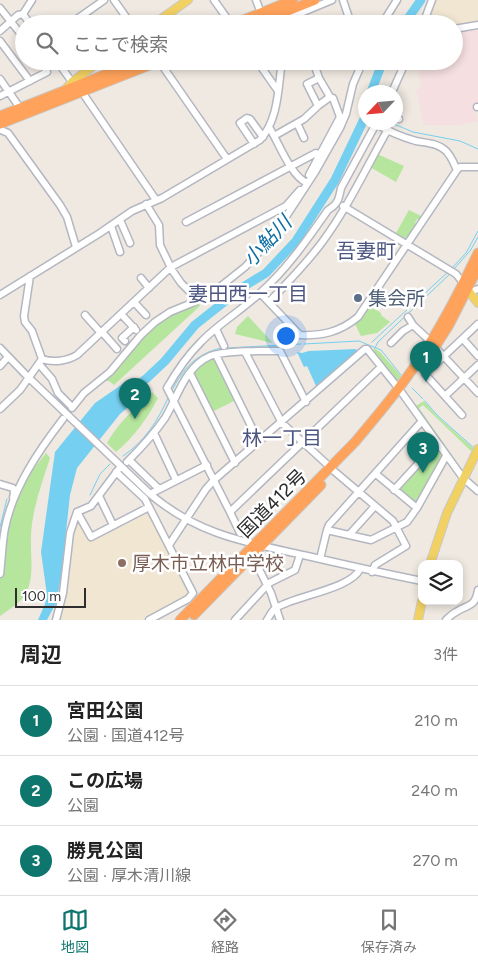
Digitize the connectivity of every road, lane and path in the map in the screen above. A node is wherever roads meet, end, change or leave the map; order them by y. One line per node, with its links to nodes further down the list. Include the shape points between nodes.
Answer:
1 (32, 0): 14 (street)
2 (104, 0): 16 (street)
3 (114, 0): 17 (street)
4 (188, 0): 18 (main road)
5 (214, 0): 19 (street)
6 (256, 0): 20 (street)
7 (315, 0): 13 (highway)
8 (332, 0): 13 (street)
9 (342, 0): 22 (street)
10 (398, 0): 23 (street)
11 (432, 0): 24 (street)
12 (0, 8): 26 (street)
13 (293, 11): 21 (highway)
14 (23, 14): 15 (street)
15 (18, 15)
16 (83, 15)
17 (125, 15)
18 (167, 15)
19 (225, 15)
20 (260, 15)
21 (279, 15)
22 (348, 15)
23 (388, 15)
24 (427, 15)
25 (15, 17): 26 (street)
26 (11, 20): 28 (street); 30 (street)
27 (478, 25): 29 (street)
28 (15, 26)
29 (463, 28)
30 (0, 31)
31 (0, 41): 32 (street)
32 (15, 61)
33 (22, 70): 47 (street)
34 (47, 70): 47 (street)
35 (63, 70): 48 (street)
36 (88, 70): 48 (main road)
37 (116, 70): 50 (highway)
38 (116, 70): 53 (highway)
39 (166, 70): 68 (street)
40 (263, 70): 51 (street)
41 (281, 70): 51 (street)
42 (316, 70): 45 (street)
43 (359, 70): 72 (street, via 346,114)
44 (402, 70): 49 (street)
45 (319, 78): 55 (street); 56 (street, via 307,84)
46 (0, 79): 52 (street)
47 (30, 81): 52 (street)
48 (72, 82): 50 (main road)
49 (395, 85)
50 (66, 90): 57 (highway)
51 (278, 91): 60 (street)
52 (10, 92): 54 (street); 57 (street)
53 (82, 92): 59 (highway); 73 (street)
54 (0, 96)
55 (330, 97): 56 (street); 67 (street, via 340,117)
56 (318, 106): 58 (street)
57 (20, 108): 59 (highway)
58 (296, 123): 63 (street); 65 (street)
59 (1, 125): 82 (street, via 60,205)
60 (269, 127): 63 (street); 64 (street)
61 (373, 130): 74 (street, via 341,188)
62 (387, 131): 71 (street, via 444,148); 76 (street)
63 (274, 136): 69 (street)
64 (263, 137): 66 (street); 66 (street, via 250,119 240,123)
65 (304, 138)
66 (254, 144): 68 (street)
67 (319, 154): 69 (street); 72 (street)
68 (227, 159): 73 (street)
69 (291, 166): 72 (street); 78 (street)
70 (478, 168): 71 (street)
71 (457, 170): 81 (street)
72 (306, 183): 85 (street, via 286,206); 94 (street, via 272,238 253,259 216,290)
73 (156, 200): 75 (street)
74 (338, 203): 76 (street); 92 (street, via 328,210 286,267)
75 (146, 204): 77 (street); 85 (street, via 159,226 160,245)
76 (345, 208): 81 (street); 96 (street, via 324,240)
77 (120, 220): 79 (street); 80 (street)
78 (186, 222)
79 (111, 226): 82 (street); 83 (street)
80 (130, 243)
81 (406, 244): 90 (street, via 454,272); 96 (street, via 358,317 337,331 300,335)
82 (76, 247): 87 (street)
83 (120, 252)
84 (478, 253): 90 (highway, 国道412号)
85 (171, 267): 89 (street); 94 (street)
86 (478, 268): 90 (highway, 国道412号)
87 (30, 276): 93 (street); 118 (street, via 24,316)
88 (140, 278): 89 (street)
89 (149, 288): 95 (street)
90 (467, 288): 91 (street); 97 (main road); 109 (highway, 国道412号, via 449,325)
91 (478, 289)
92 (260, 293): 96 (street); 104 (street)
93 (0, 295)
94 (197, 299): 118 (street, via 170,312 141,335 110,372 84,393 72,408 58,393)
95 (134, 302): 98 (street); 100 (street)
96 (269, 302)
97 (478, 303)
98 (121, 314): 105 (street); 106 (street, via 135,328)
99 (84, 315): 105 (street)
100 (146, 315)
101 (408, 317): 103 (street)
102 (478, 324): 108 (street)
103 (414, 325): 107 (street); 109 (street)
104 (216, 329): 110 (street); 128 (street, via 201,341 176,372 167,388)
105 (102, 332): 112 (street); 118 (street, via 72,358)
106 (123, 338)
107 (393, 339)
108 (463, 339): 115 (street); 116 (street)
109 (433, 344): 115 (street); 125 (highway, 国道412号)
110 (224, 346)
111 (0, 348): 117 (street)
112 (117, 350)
113 (245, 352): 114 (street); 129 (street, via 280,351); 134 (street)
114 (216, 355): 122 (street); 136 (street)
115 (443, 356): 124 (street); 127 (street, via 425,374)
116 (478, 356)
117 (8, 357): 120 (street); 123 (street)
118 (41, 362): 123 (street)
119 (478, 365): 124 (street)
120 (0, 366)
121 (380, 367): 125 (street); 129 (street, via 365,349); 137 (street)
122 (190, 373): 128 (street); 141 (street)
123 (28, 377): 130 (street); 153 (street)
124 (464, 378): 126 (street); 127 (street)
125 (400, 391): 133 (street); 143 (highway, 国道412号, via 358,446)
126 (478, 393)
127 (445, 396): 131 (street)
128 (173, 400): 135 (street); 142 (street)
129 (306, 402): 134 (street)
130 (0, 410)
131 (462, 415)
132 (63, 419): 155 (street, via 47,440)
133 (422, 421): 138 (street); 144 (street)
134 (282, 422): 136 (street); 137 (street)
135 (154, 434): 146 (street); 149 (street, via 128,461)
136 (259, 442): 141 (street)
137 (302, 442): 143 (street); 160 (street)
138 (437, 443): 140 (street); 150 (street)
139 (477, 450): 145 (main road)
140 (446, 456): 145 (street); 158 (street)
141 (235, 463): 147 (street)
142 (207, 465): 146 (street); 147 (street)
143 (332, 469): 152 (street); 169 (highway, 国道412号)
144 (376, 474): 150 (street); 152 (street)
145 (463, 478): 151 (street); 172 (main road)
146 (176, 480): 149 (street)
147 (214, 480): 160 (street); 161 (street)
148 (0, 484): 155 (street, via 13,488)
149 (159, 489): 153 (street)
150 (394, 490): 158 (street)
151 (478, 491)
152 (359, 492): 156 (street); 164 (street)
153 (150, 494): 161 (street)
154 (98, 496): 157 (street, via 118,471); 159 (street, via 91,506); 162 (street)
155 (14, 498): 167 (street)
156 (376, 506): 163 (street); 166 (street)
157 (149, 507): 162 (street); 168 (street)
158 (417, 508): 163 (street, via 406,522)
159 (77, 512): 162 (street, via 91,537); 182 (street, via 70,533 63,593)
160 (230, 512): 165 (street)
161 (186, 520): 168 (street); 169 (street, via 226,537)
162 (114, 526)
163 (396, 528): 166 (street, via 371,540); 175 (street, via 406,546 375,564)
164 (327, 530): 166 (street); 171 (street)
165 (240, 533)
166 (349, 535)
167 (1, 537): 176 (street)
168 (169, 545): 183 (street, via 193,593)
169 (257, 545): 170 (street); 184 (highway, 国道412号); 185 (highway, 国道412号)
170 (300, 554): 171 (street); 178 (street, via 295,570)
171 (320, 559): 174 (street)
172 (431, 560)
173 (256, 563): 178 (street)
174 (360, 569): 175 (street); 181 (street, via 358,574 334,587)
175 (372, 572): 177 (street)
176 (0, 574)
177 (418, 580)
178 (267, 587): 181 (street); 186 (street)
179 (478, 590): 190 (street, via 474,603)
180 (421, 605): 189 (main road)
181 (277, 608): 187 (street); 188 (street)
182 (56, 620)
183 (149, 620)
184 (180, 620)
185 (188, 620)
186 (236, 620)
187 (267, 620)
188 (280, 620)
189 (418, 620)
190 (446, 620)

